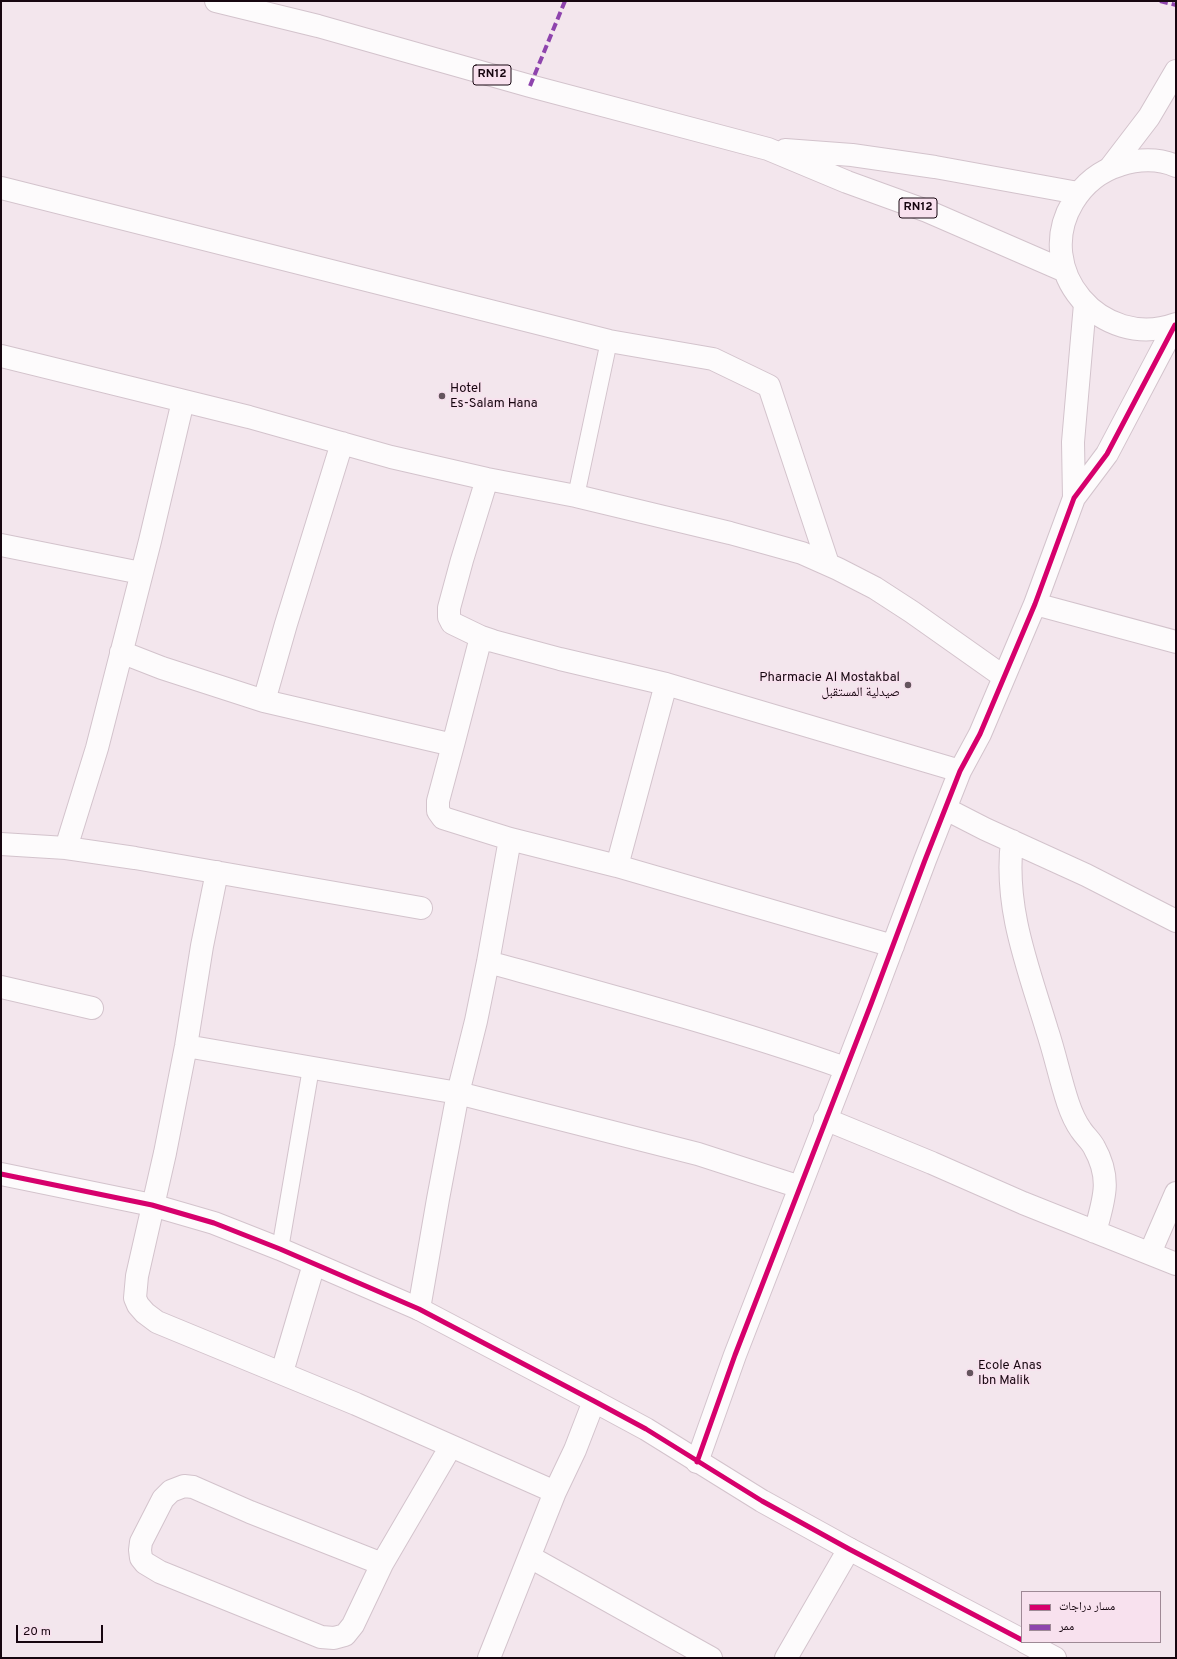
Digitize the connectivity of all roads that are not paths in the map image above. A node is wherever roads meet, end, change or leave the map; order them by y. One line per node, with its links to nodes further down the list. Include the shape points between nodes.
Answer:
1 (216, 1): 3 (street, RN12, via 318,26)
2 (1176, 71): 5 (street, via 1148,117)
3 (768, 149): 7 (street, RN12, via 852,155); 8 (street, RN12, via 847,182 927,211)
4 (1176, 166): 5 (street, via 1150,160 1130,161)
5 (1110, 168): 7 (street)
6 (1, 188): 11 (street)
7 (1078, 193): 8 (street, via 1068,211 1062,231 1061,251)
8 (1065, 272): 9 (street, via 1073,289)
9 (1085, 304): 10 (street, via 1100,316 1118,325 1156,329); 17 (street, via 1073,442)
10 (1175, 324): 17 (street, via 1107,454)
11 (609, 341): 16 (lane); 19 (street, via 713,359 769,386)
12 (1, 356): 13 (street)
13 (183, 401): 14 (street); 20 (street)
14 (342, 443): 15 (street); 27 (street)
15 (487, 479): 16 (street); 22 (street, via 449,608 452,623)
16 (576, 496): 19 (street, via 730,533 802,553)
17 (1074, 498): 21 (street)
18 (1, 545): 20 (street)
19 (828, 564): 25 (street, via 875,588)
20 (141, 573): 24 (street)
21 (1035, 604): 23 (street); 25 (street)
22 (481, 637): 26 (street); 28 (street)
23 (1176, 642)
24 (120, 652): 27 (street); 34 (street, via 96,748)
25 (1004, 676): 29 (street, via 980,734)
26 (666, 684): 29 (street); 35 (street)
27 (264, 701): 28 (street)
28 (453, 746): 31 (street, via 438,801 438,811 443,818)
29 (960, 771): 30 (street)
30 (946, 809): 32 (street); 39 (street)
31 (510, 839): 35 (street); 40 (street)
32 (1012, 841): 38 (street); 52 (street, via 1010,886 1018,936 1068,1103 1080,1129 1102,1162 1105,1193)
33 (1, 844): 34 (street)
34 (66, 848): 36 (street)
35 (618, 866): 39 (street)
36 (216, 872): 37 (street); 43 (street)
37 (421, 908)
38 (1176, 921)
39 (893, 946): 45 (street)
40 (488, 962): 45 (street, via 793,1049); 46 (street)
41 (1, 987): 42 (street)
42 (92, 1008)
43 (186, 1046): 44 (street); 51 (street)
44 (311, 1068): 46 (street); 53 (lane)
45 (845, 1068): 47 (street)
46 (458, 1093): 49 (street, via 698,1154); 57 (street)
47 (825, 1119): 49 (street); 52 (street)
48 (1, 1174): 51 (street)
49 (800, 1187): 61 (street)
50 (1176, 1193): 54 (street)
51 (152, 1205): 53 (street, via 214,1224); 58 (street, via 137,1276 135,1298 138,1305 157,1322)
52 (1095, 1232): 54 (street)
53 (280, 1249): 55 (street)
54 (1150, 1253): 56 (street)
55 (314, 1264): 57 (street); 58 (street)
56 (1176, 1264)
57 (419, 1308): 59 (street)
58 (282, 1372): 60 (street)
59 (594, 1401): 61 (street); 62 (street)
60 (452, 1446): 62 (street); 65 (street)
61 (697, 1462): 63 (street)
62 (555, 1492): 64 (street)
63 (849, 1549): 66 (street); 70 (street)
64 (530, 1556): 68 (street); 69 (street)
65 (382, 1564): 65 (street, via 193,1487 184,1486 171,1490 162,1499 141,1542 140,1550 145,1563 160,1572 321,1637 334,1638 345,1635 352,1625)
66 (1021, 1639)
67 (1027, 1643): 71 (street)
68 (489, 1658)
69 (711, 1658)
70 (786, 1658)
71 (1055, 1658)

